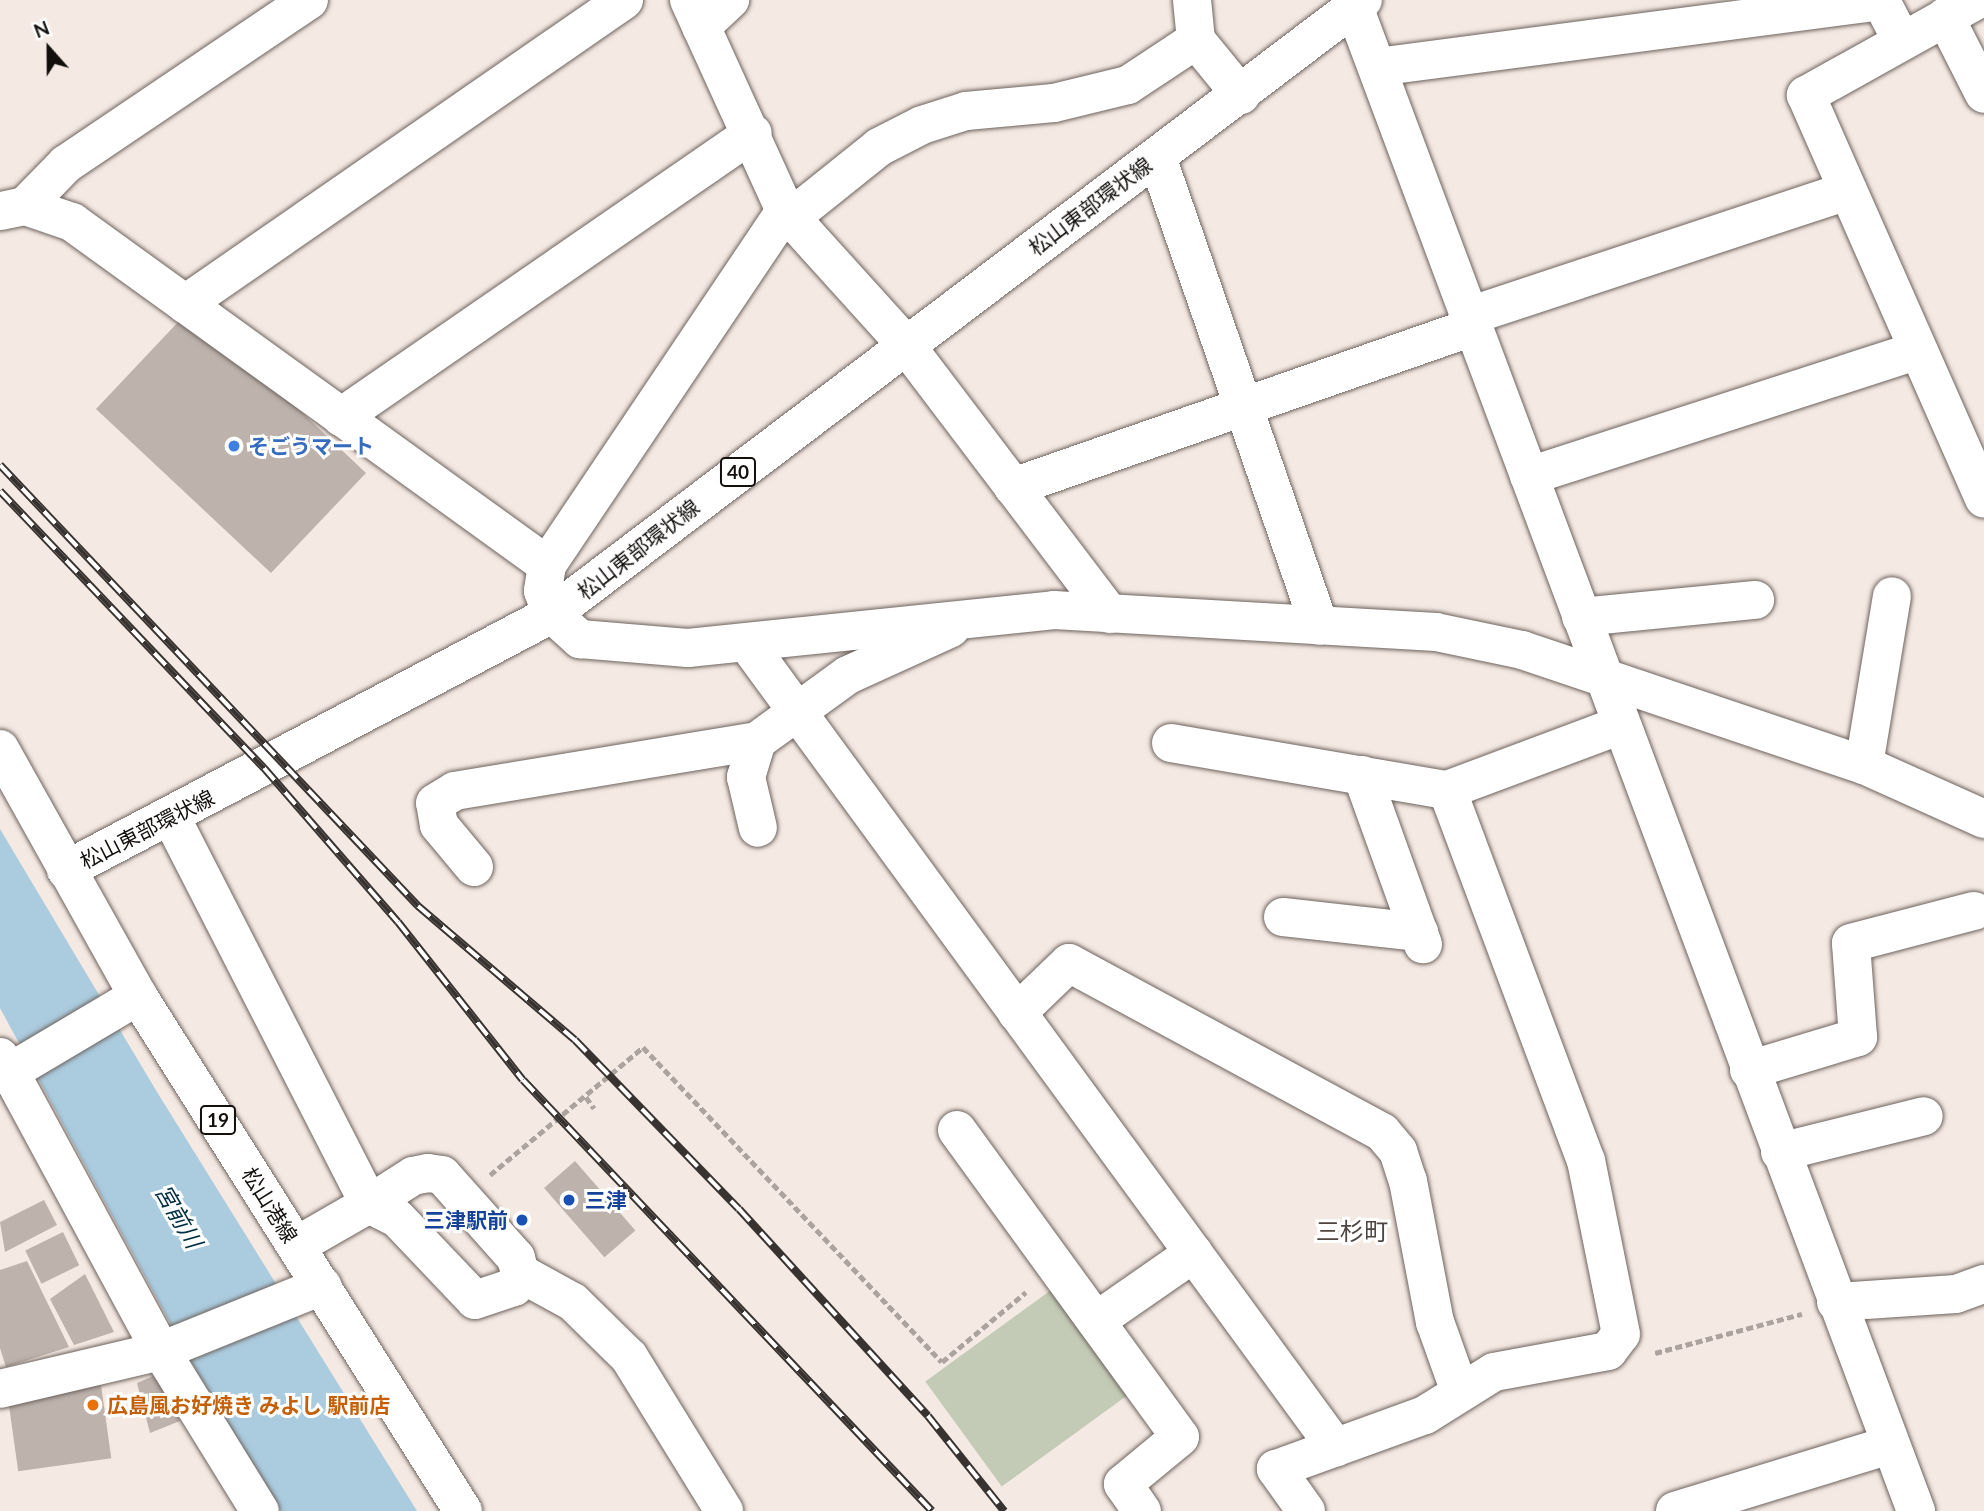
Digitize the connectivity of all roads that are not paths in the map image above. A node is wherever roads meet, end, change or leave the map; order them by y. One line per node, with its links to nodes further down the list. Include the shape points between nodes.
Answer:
1 (624, 0): 19 (street)
2 (730, 0): 8 (street)
3 (1192, 0): 9 (street)
4 (1881, 1): 10 (street); 11 (street)
5 (299, 3): 17 (street, via 66,164)
6 (1359, 4): 11 (street); 13 (street, 松山東部環状線 / 40)
7 (1961, 9): 10 (street); 12 (street)
8 (695, 14): 14 (street)
9 (1196, 40): 13 (street); 18 (street, via 1164,67 1128,85 1054,103 966,111 922,125 879,147)
10 (1902, 41): 16 (street, via 1805,95)
11 (1377, 67): 20 (street)
12 (1984, 94)
13 (1241, 95): 15 (street, 松山東部環状線 / 40)
14 (752, 133): 18 (street); 24 (street)
15 (1157, 157): 21 (street, 松山東部環状線 / 40); 23 (street)
16 (1848, 191): 20 (street); 22 (street)
17 (13, 208): 19 (street, via 72,222)
18 (789, 214): 21 (street); 28 (street)
19 (184, 304): 24 (street)
20 (1471, 321): 23 (street); 25 (street)
21 (905, 344): 26 (street); 31 (street, 松山東部環状線 / 40)
22 (1919, 350): 25 (street); 27 (street)
23 (1242, 407): 26 (street); 35 (street)
24 (341, 417): 28 (street)
25 (1529, 476): 33 (street)
26 (1013, 487): 32 (street)
27 (1984, 499)
28 (547, 565): 31 (street, via 544,591)
29 (1892, 596): 43 (street)
30 (1755, 600): 33 (street)
31 (552, 614): 36 (street, via 580,639 616,646); 46 (street, 松山東部環状線 / 40)
32 (1110, 614): 34 (street, via 1054,610); 35 (street)
33 (1581, 617): 37 (street)
34 (967, 622): 36 (street, via 918,620); 38 (street, via 848,675)
35 (1319, 626): 37 (street, via 1436,632 1522,650)
36 (747, 643): 38 (street)
37 (1604, 681): 39 (street); 43 (street)
38 (796, 709): 40 (street); 54 (street)
39 (1621, 725): 45 (street); 56 (street)
40 (757, 741): 48 (street, via 746,777); 49 (street, via 455,791 435,803 439,825)
41 (1171, 743): 44 (street)
42 (0, 749): 50 (street, 松山港線 / 19)
43 (1864, 765): 47 (street)
44 (1362, 775): 45 (street); 52 (street, via 1421,938)
45 (1447, 790): 69 (street, via 1586,1161 1621,1334 1618,1345 1541,1359)
46 (171, 817): 50 (street, 松山東部環状線 / 40); 60 (street)
47 (1984, 819)
48 (758, 828)
49 (474, 867)
50 (66, 870): 53 (street, 松山港線 / 19)
51 (1974, 911): 56 (street, via 1851,943 1858,1037)
52 (1283, 917)
53 (126, 1003): 55 (street); 61 (street, 松山港線 / 19)
54 (1017, 1013): 62 (street); 69 (street, via 1069,963 1382,1132 1408,1181 1435,1322)
55 (10, 1066): 68 (street)
56 (1749, 1070): 59 (street)
57 (1924, 1116): 59 (street)
58 (957, 1130): 67 (street)
59 (1780, 1152): 66 (street)
60 (369, 1204): 61 (street); 63 (street, via 397,1218 474,1300 514,1287); 63 (street, via 428,1173 442,1175 516,1258)
61 (296, 1246): 65 (street, 松山港線 / 19)
62 (1194, 1254): 67 (street); 72 (street)
63 (520, 1273): 75 (street, via 573,1301 629,1357)
64 (1984, 1284): 66 (street, via 1956,1294)
65 (304, 1293): 68 (street); 74 (street, 松山港線 / 19)
66 (1836, 1302): 71 (street)
67 (1096, 1321): 76 (street, via 1180,1437 1123,1484)
68 (172, 1346): 70 (street); 73 (street)
69 (1459, 1389): 72 (street, via 1425,1415)
70 (0, 1390)
71 (1891, 1445): 78 (street); 79 (street)
72 (1336, 1448): 77 (street, via 1276,1469)
73 (260, 1511)
74 (463, 1511)
75 (724, 1511)
76 (1142, 1511)
77 (1306, 1511)
78 (1675, 1511)
79 (1916, 1511)

